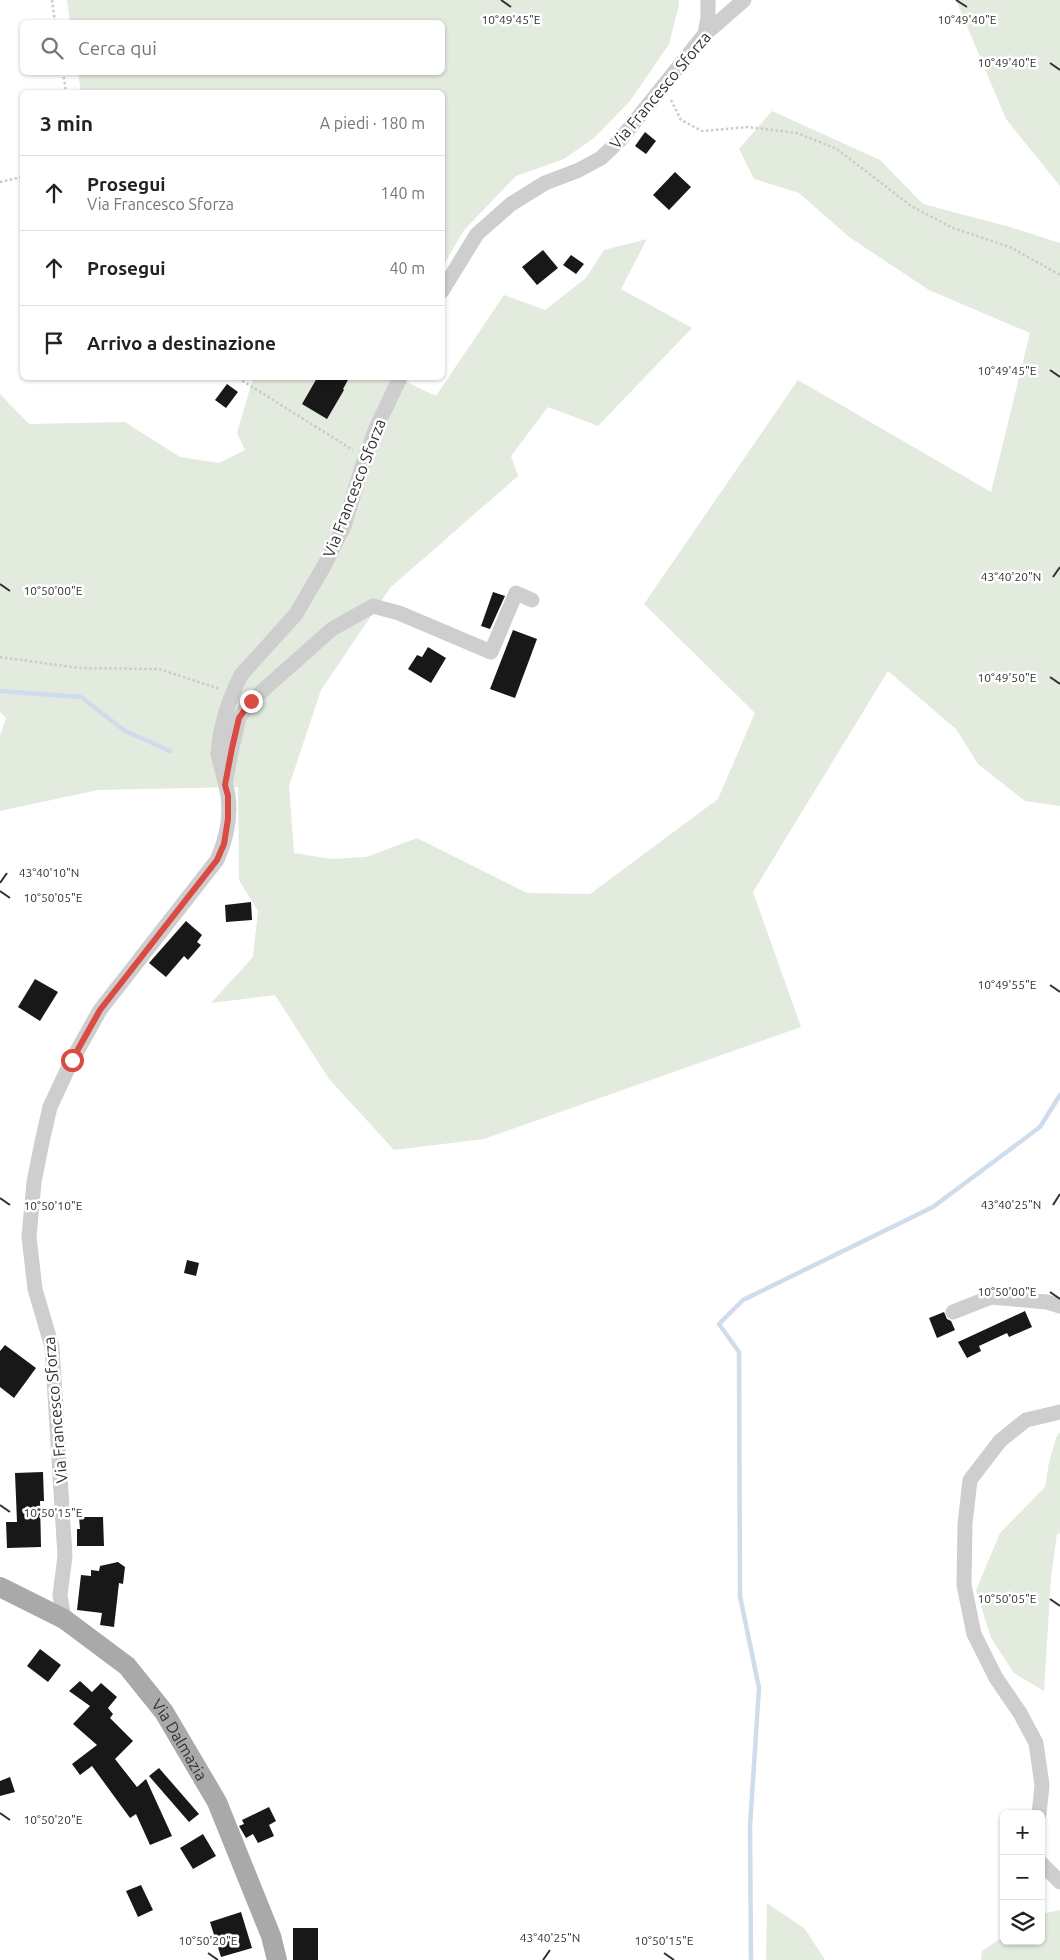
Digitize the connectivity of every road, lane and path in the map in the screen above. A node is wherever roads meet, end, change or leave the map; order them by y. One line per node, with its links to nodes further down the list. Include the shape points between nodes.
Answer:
1 (52, 0): 4 (path)
2 (708, 0): 5 (street)
3 (744, 0): 5 (street, Via Francesco Sforza)
4 (55, 20)
5 (705, 34): 7 (street, Via Francesco Sforza)
6 (63, 75): 8 (path)
7 (665, 87): 11 (path, via 680,120 702,131 748,127 798,133 829,145 911,206 953,228 1010,247); 12 (street, Via Francesco Sforza, via 601,158 545,183 511,204 477,234)
8 (66, 90)
9 (20, 178): 10 (path)
10 (0, 182)
11 (1060, 275)
12 (445, 286)
13 (241, 380): 15 (path)
14 (399, 380): 15 (street, Via Francesco Sforza)
15 (365, 457): 19 (street, Via Francesco Sforza, bridge, via 344,526 324,566 296,614 241,676 226,710 218,754)
16 (532, 600): 19 (street, via 516,593 491,652 398,613 373,606 332,629 251,701 239,718)
17 (0, 658): 18 (path, via 79,668 159,669)
18 (227, 690)
19 (225, 785): 24 (street, Via Francesco Sforza, via 228,819 224,844 217,860 100,1010 50,1107 34,1182 29,1237 35,1288 52,1347 65,1539 60,1595)
20 (1060, 1306): 21 (street, via 991,1297)
21 (953, 1312)
22 (1060, 1412): 25 (street, via 1026,1420 1000,1441 970,1480 965,1524 964,1585 974,1634 996,1678 1036,1743 1042,1785)
23 (0, 1587): 24 (main road, Via Dalmazia)
24 (64, 1618): 28 (main road, Via Dalmazia, via 127,1666 164,1712 217,1802 272,1936)
25 (1039, 1810)
26 (1045, 1867): 27 (street)
27 (1060, 1882)
28 (277, 1960)

